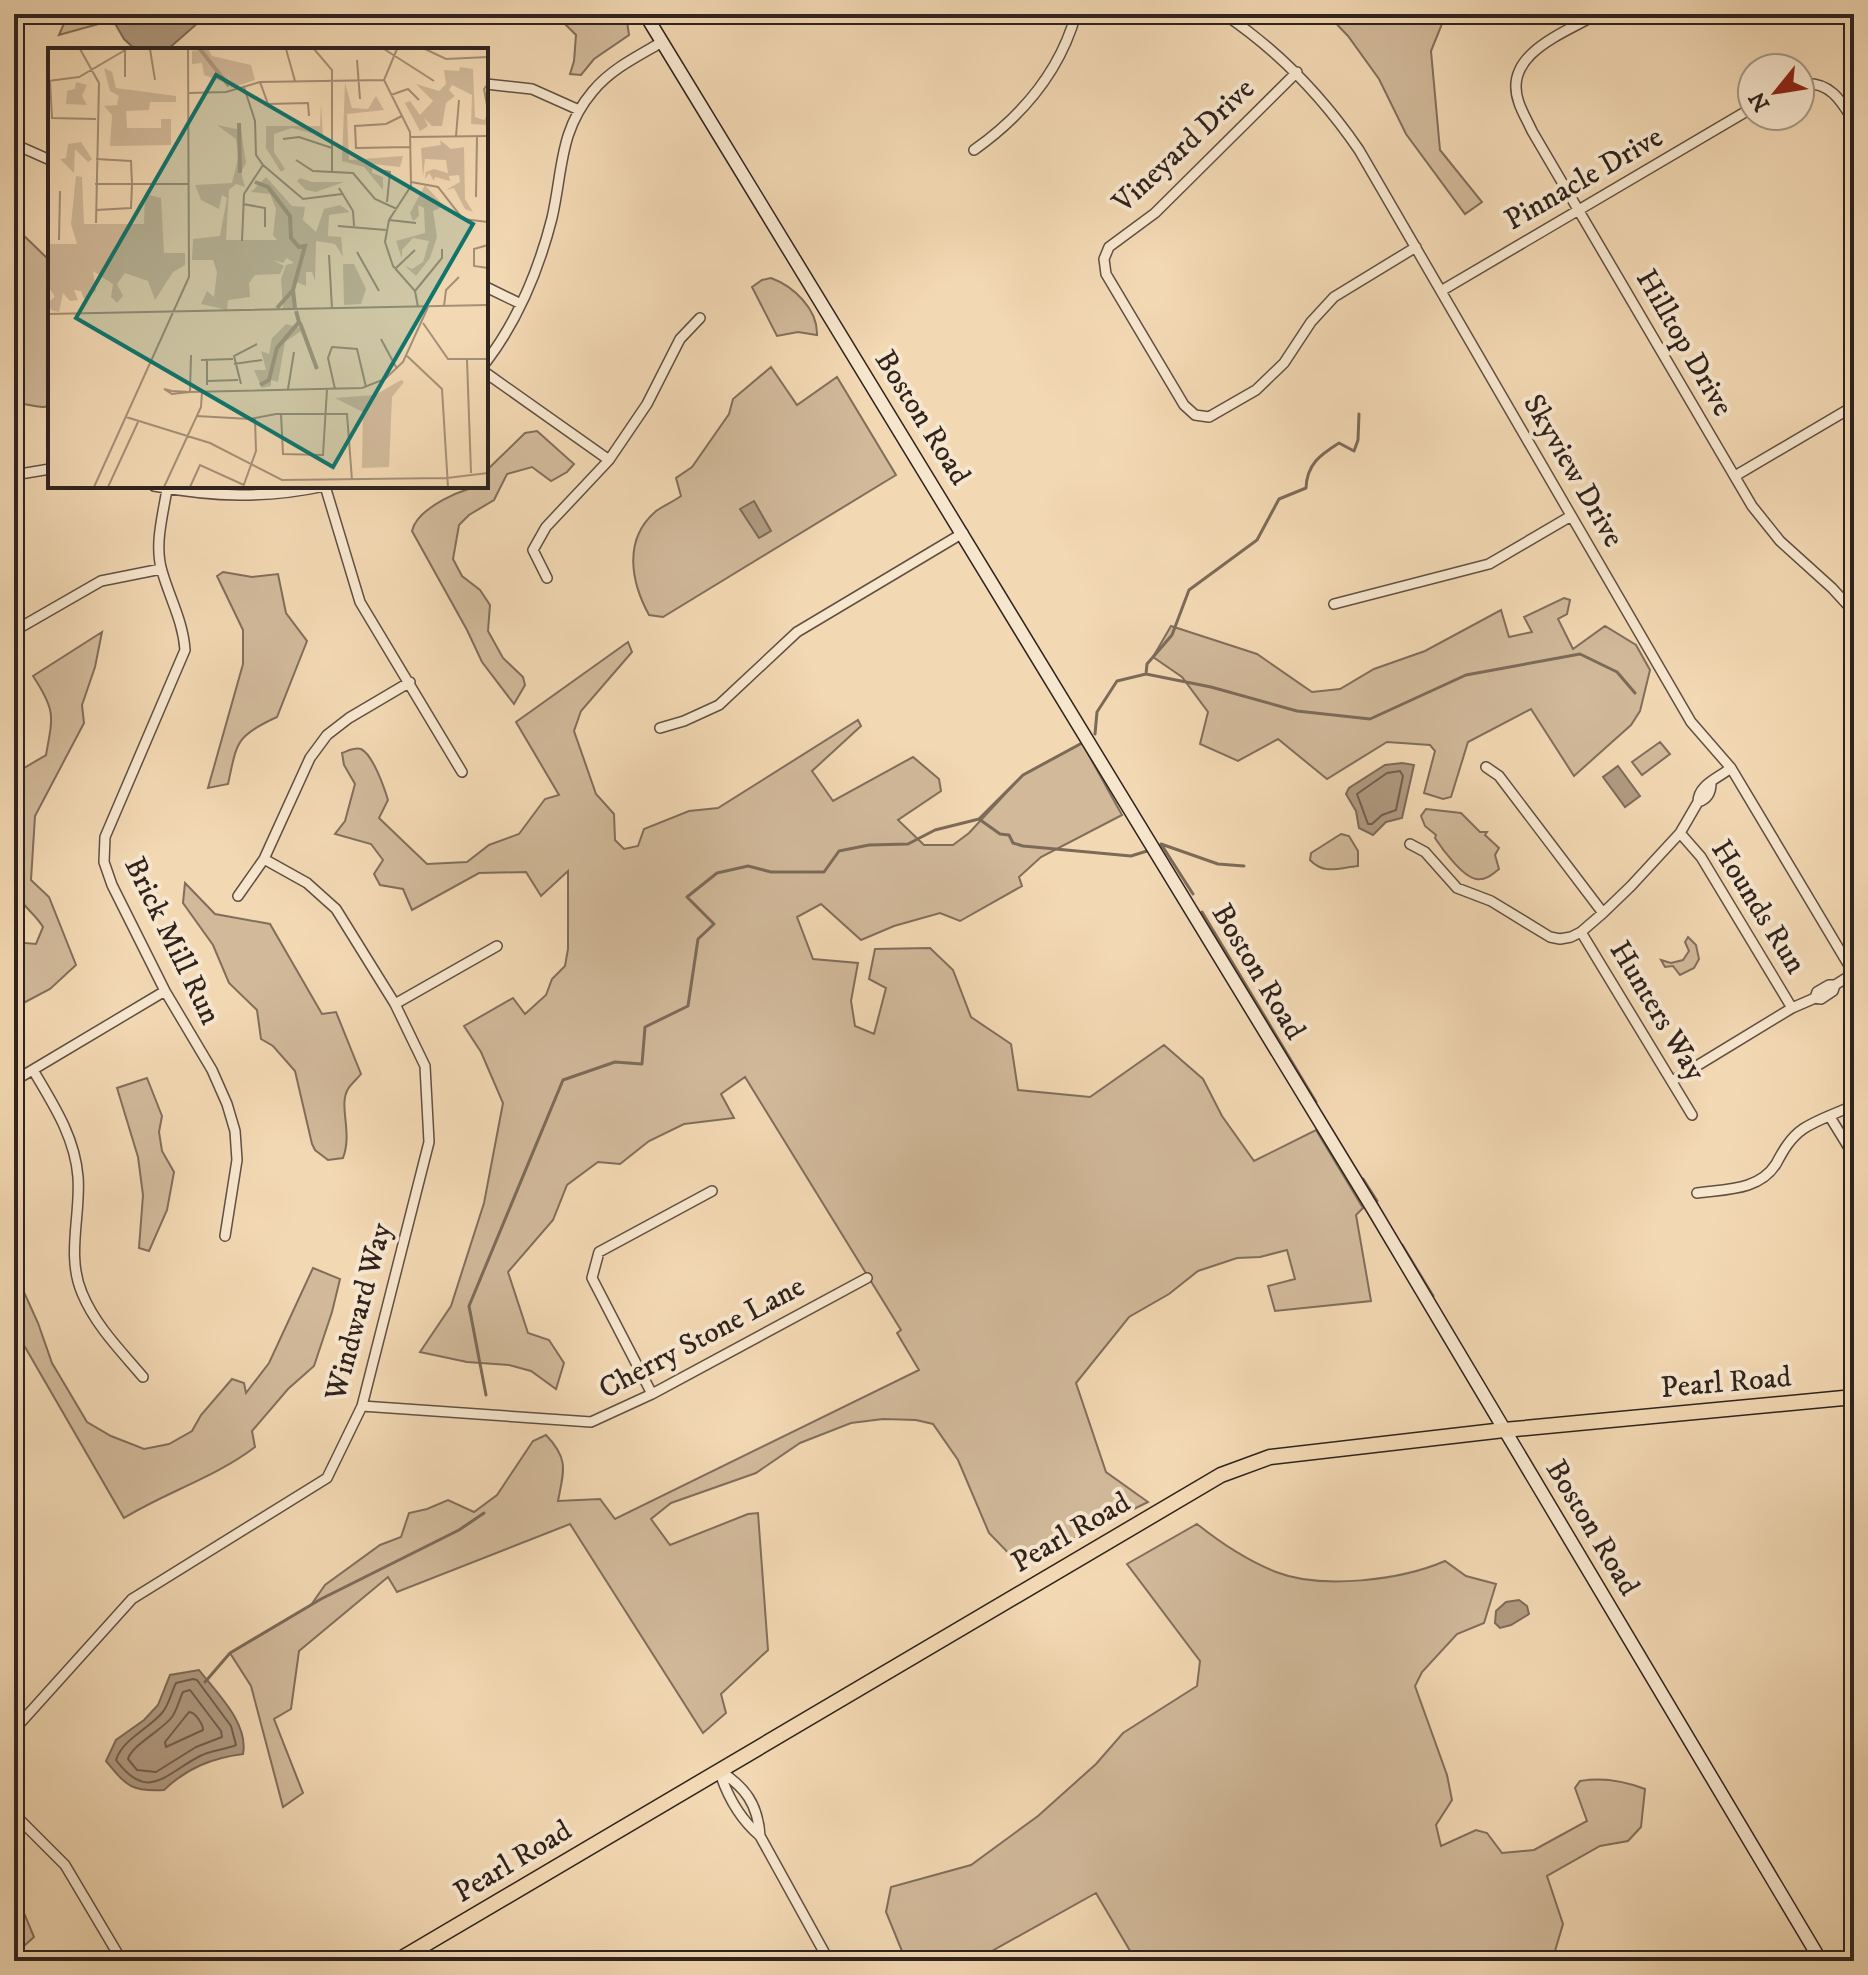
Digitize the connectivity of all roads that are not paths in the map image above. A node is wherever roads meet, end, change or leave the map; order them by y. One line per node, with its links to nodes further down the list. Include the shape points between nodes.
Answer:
1 (645, 14): 5 (street, Boston Road)
2 (1076, 14): 13 (street, via 1044,82 1011,121)
3 (1224, 14): 6 (street, Skyview Drive)
4 (1597, 14): 15 (street, Hilltop Drive, via 1539,47 1524,61 1516,82 1519,103)
5 (662, 42): 9 (street, via 607,76); 34 (street, Boston Road)
6 (1297, 72): 16 (street, Skyview Drive, via 1359,150); 16 (street, Vineyard Drive, via 1155,213 1105,254 1106,274 1188,411 1216,415 1270,377 1334,297)
7 (488, 84): 9 (street, via 532,89)
8 (1816, 84): 11 (street, via 1834,92)
9 (579, 110): 19 (street, via 562,153 545,243)
10 (1736, 117): 15 (street, Pinnacle Drive)
11 (1854, 122)
12 (14, 144): 14 (street)
13 (974, 150)
14 (48, 159)
15 (1579, 210): 18 (street, Pinnacle Drive); 27 (street, Hilltop Drive)
16 (1416, 247): 18 (street, Skyview Drive)
17 (488, 288): 19 (street)
18 (1441, 291): 33 (street, Skyview Drive)
19 (521, 304): 21 (street)
20 (700, 318): 24 (street, via 680,339 647,404)
21 (488, 359)
22 (488, 374): 24 (street)
23 (1854, 406): 27 (street)
24 (609, 460): 36 (street, via 546,527 533,550)
25 (48, 469): 26 (street)
26 (14, 475)
27 (1735, 476): 38 (street, Hilltop Drive, via 1780,541)
28 (163, 488): 31 (street)
29 (298, 488): 32 (street)
30 (326, 488): 40 (street, via 360,602)
31 (167, 489): 32 (street, via 214,495); 35 (street, Brick Mill Run, via 159,537)
32 (257, 491)
33 (1571, 516): 37 (street, via 1489,564); 43 (street, Skyview Drive, via 1691,722)
34 (963, 533): 41 (street, via 797,632 719,705); 71 (street, Boston Road)
35 (161, 569): 39 (street, via 101,581); 53 (street, Brick Mill Run, via 184,628 185,650 105,837 104,862)
36 (547, 578)
37 (1334, 604)
38 (1853, 607)
39 (14, 631)
40 (410, 682): 44 (street); 47 (street, via 327,735 310,758)
41 (660, 728)
42 (1486, 767): 49 (street, via 1508,786)
43 (1731, 768): 45 (street, via 1704,786); 52 (street, Skyview Drive)
44 (462, 772)
45 (1680, 833): 49 (street); 55 (street, Hounds Run, via 1701,857)
46 (1410, 844): 50 (street, via 1425,852 1457,888 1491,901 1550,937)
47 (264, 859): 48 (street); 54 (street, Windward Way, via 307,883 336,909)
48 (238, 896)
49 (1603, 913): 50 (street)
50 (1581, 932): 58 (street, Hunters Way)
51 (497, 946): 54 (street)
52 (1854, 973): 55 (street, via 1821,999)
53 (165, 991): 56 (street); 65 (street, Brick Mill Run, via 212,1070 235,1131 237,1160)
54 (395, 1004): 70 (street, Windward Way, via 425,1066 429,1142)
55 (1792, 1008): 58 (street)
56 (33, 1070): 57 (street); 67 (street, via 74,1149 81,1291 99,1325)
57 (14, 1081)
58 (1672, 1081): 60 (street, Hunters Way)
59 (1854, 1105): 61 (street)
60 (1692, 1115)
61 (1830, 1117): 62 (street); 64 (street, via 1795,1136 1758,1182)
62 (1854, 1156)
63 (712, 1191): 68 (street, via 599,1252 592,1278)
64 (1697, 1193)
65 (225, 1236)
66 (867, 1278): 68 (street, Cherry Stone Lane)
67 (143, 1377)
68 (652, 1394): 70 (street, Cherry Stone Lane, via 591,1422)
69 (1854, 1397): 71 (main road, Pearl Road)
70 (362, 1406): 72 (street, Windward Way, via 327,1478 132,1599)
71 (1504, 1430): 73 (main road, Pearl Road, via 1270,1457 1221,1475); 79 (street, Boston Road)
72 (14, 1730)
73 (719, 1770): 75 (street, via 745,1823); 75 (street, via 741,1784 759,1817); 77 (main road, Pearl Road)
74 (14, 1814): 76 (street, via 65,1865)
75 (760, 1836): 78 (street)
76 (122, 1961)
77 (397, 1961)
78 (829, 1961)
79 (1821, 1961)

